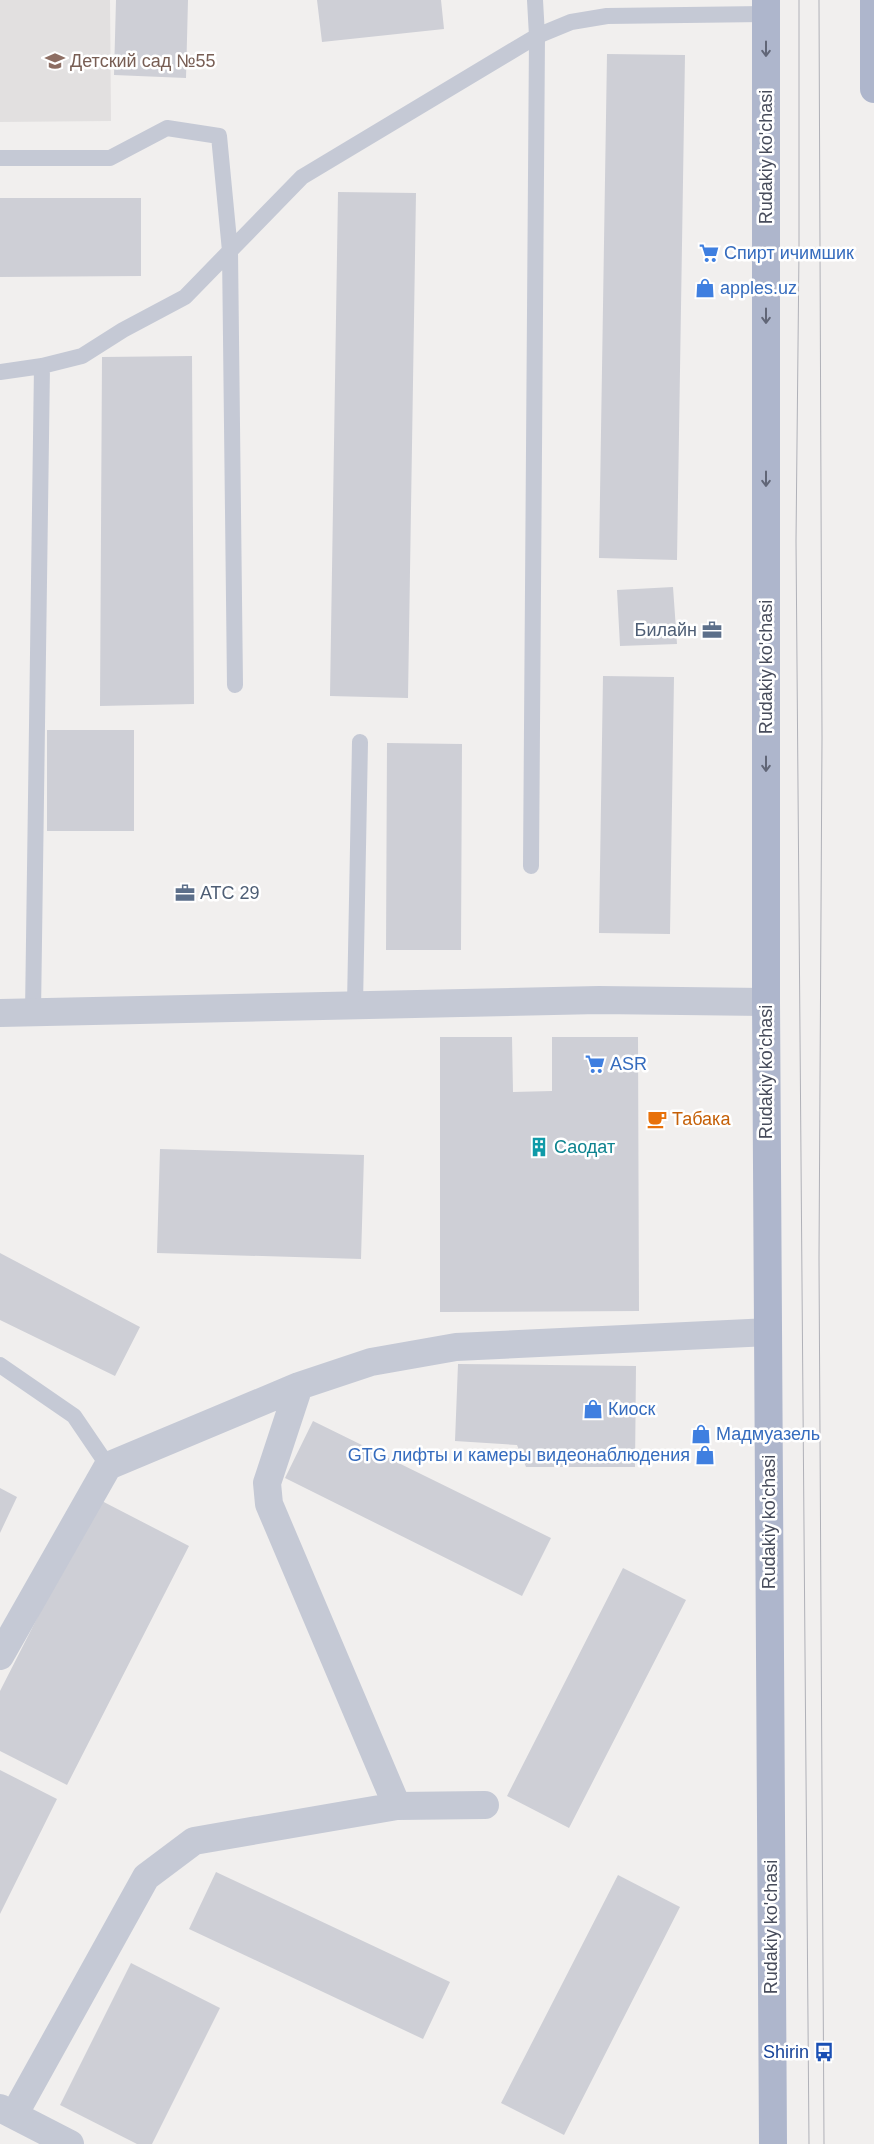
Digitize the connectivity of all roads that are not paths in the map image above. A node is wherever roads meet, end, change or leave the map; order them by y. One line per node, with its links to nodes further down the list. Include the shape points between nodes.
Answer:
1 (535, 0): 4 (lane)
2 (874, 0): 5 (main road)
3 (766, 7): 4 (lane, via 607,16 571,22); 13 (main road, Rudakiy ko'chasi, one-way to 13)
4 (537, 36): 7 (lane, via 302,177); 12 (lane)
5 (874, 89)
6 (0, 158): 7 (lane, via 110,158 167,128 219,136)
7 (230, 251): 8 (lane, via 184,297 82,356); 10 (lane)
8 (42, 366): 9 (lane); 15 (lane)
9 (0, 372)
10 (236, 685)
11 (360, 742): 14 (lane)
12 (532, 866)
13 (766, 1002): 14 (street, via 600,1000); 17 (main road, Rudakiy ko'chasi)
14 (355, 1005): 15 (street)
15 (33, 1012): 16 (street)
16 (0, 1013)
17 (768, 1332): 19 (street, via 456,1347 371,1362); 26 (main road, Rudakiy ko'chasi)
18 (0, 1365): 20 (lane, via 74,1416)
19 (299, 1386): 20 (street); 23 (street, via 267,1483 269,1504)
20 (108, 1466): 21 (street)
21 (0, 1656)
22 (485, 1805): 23 (street)
23 (397, 1806): 24 (street, via 194,1841 146,1877)
24 (7, 2112): 25 (street)
25 (70, 2144)
26 (773, 2144)

